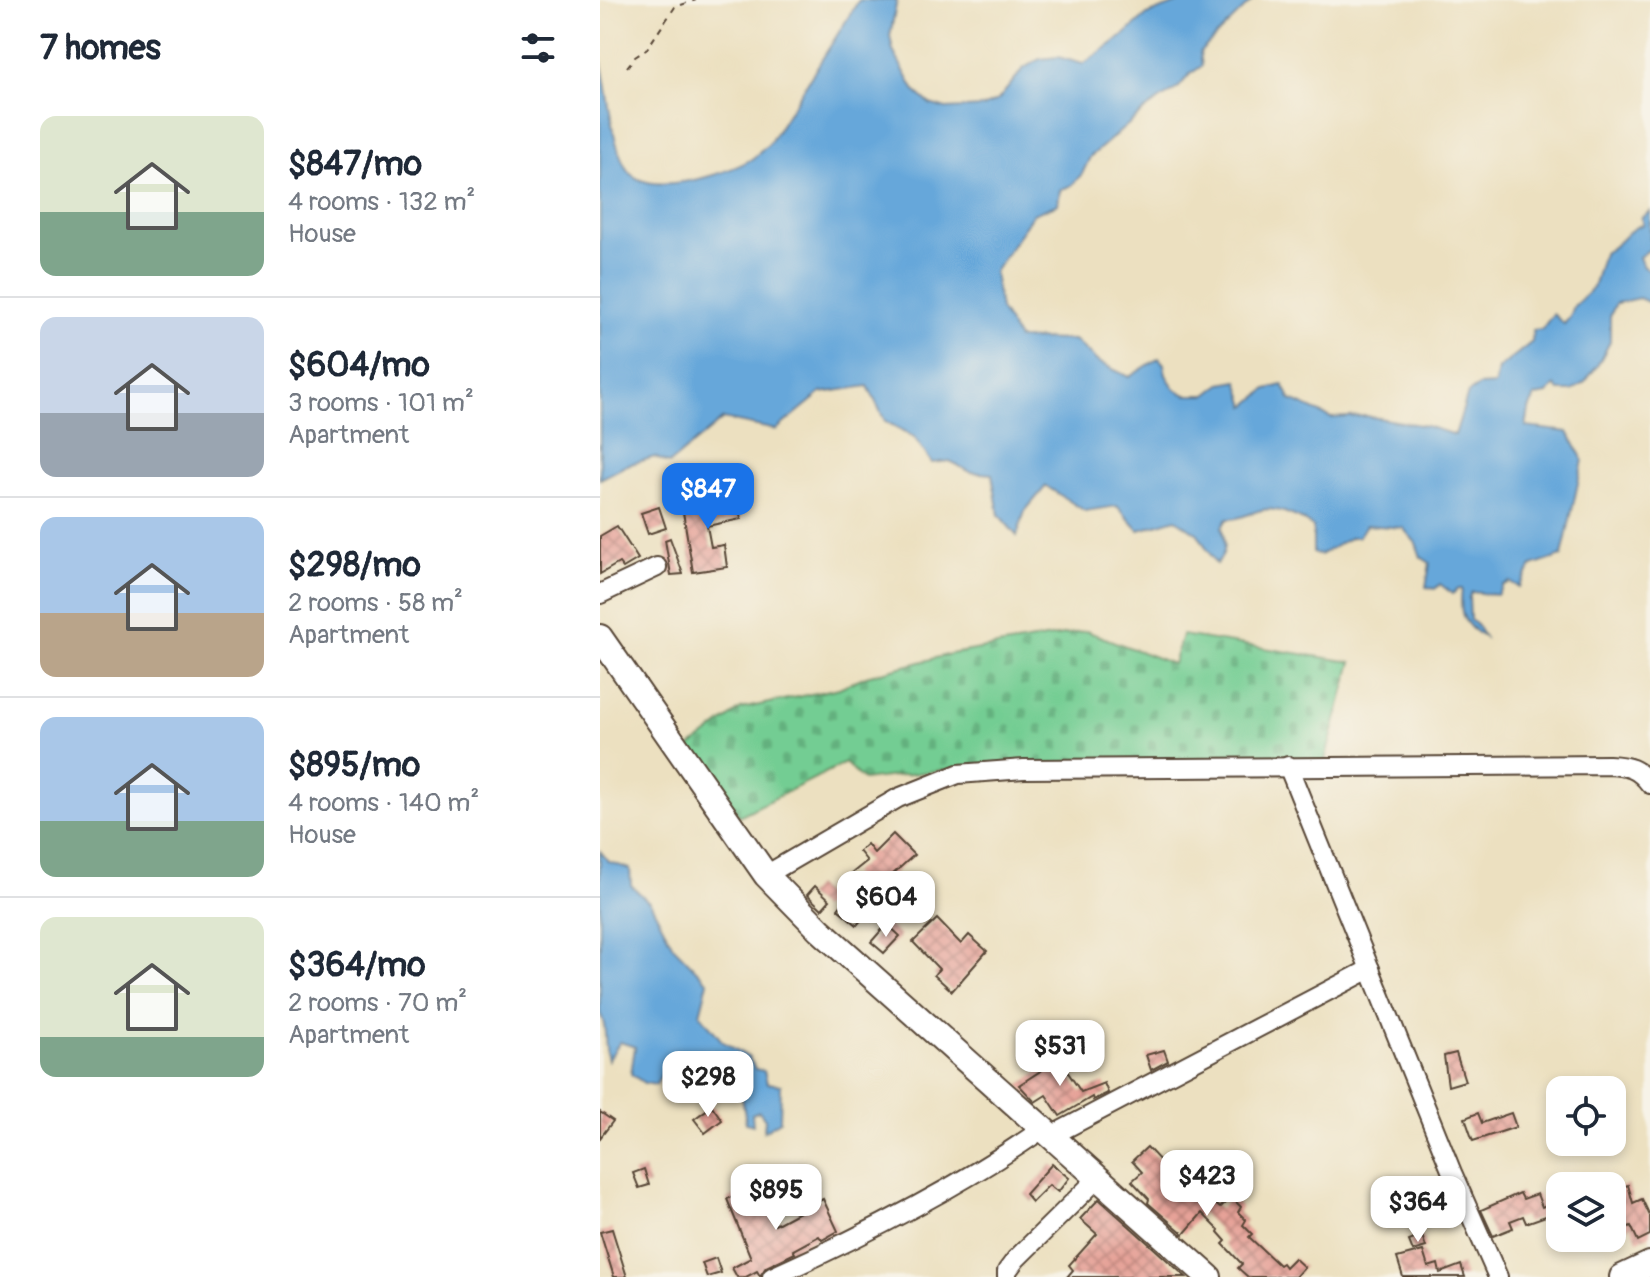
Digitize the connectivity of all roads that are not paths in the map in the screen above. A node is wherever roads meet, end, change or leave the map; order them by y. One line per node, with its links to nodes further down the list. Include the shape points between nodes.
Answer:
1 (657, 567): 2 (street)
2 (600, 594)
3 (600, 637): 6 (main road)
4 (1288, 766): 5 (street, via 1609,765 1631,767); 6 (street, via 958,774 898,798); 7 (street)
5 (1650, 784)
6 (766, 875): 8 (main road)
7 (1370, 969): 8 (street); 14 (street)
8 (1045, 1133): 9 (main road); 11 (street, via 842,1245)
9 (1097, 1179): 12 (street, via 1016,1259); 13 (main road)
10 (1650, 1264): 15 (main road)
11 (772, 1277)
12 (1007, 1277)
13 (1209, 1277)
14 (1498, 1277)
15 (1622, 1277)

